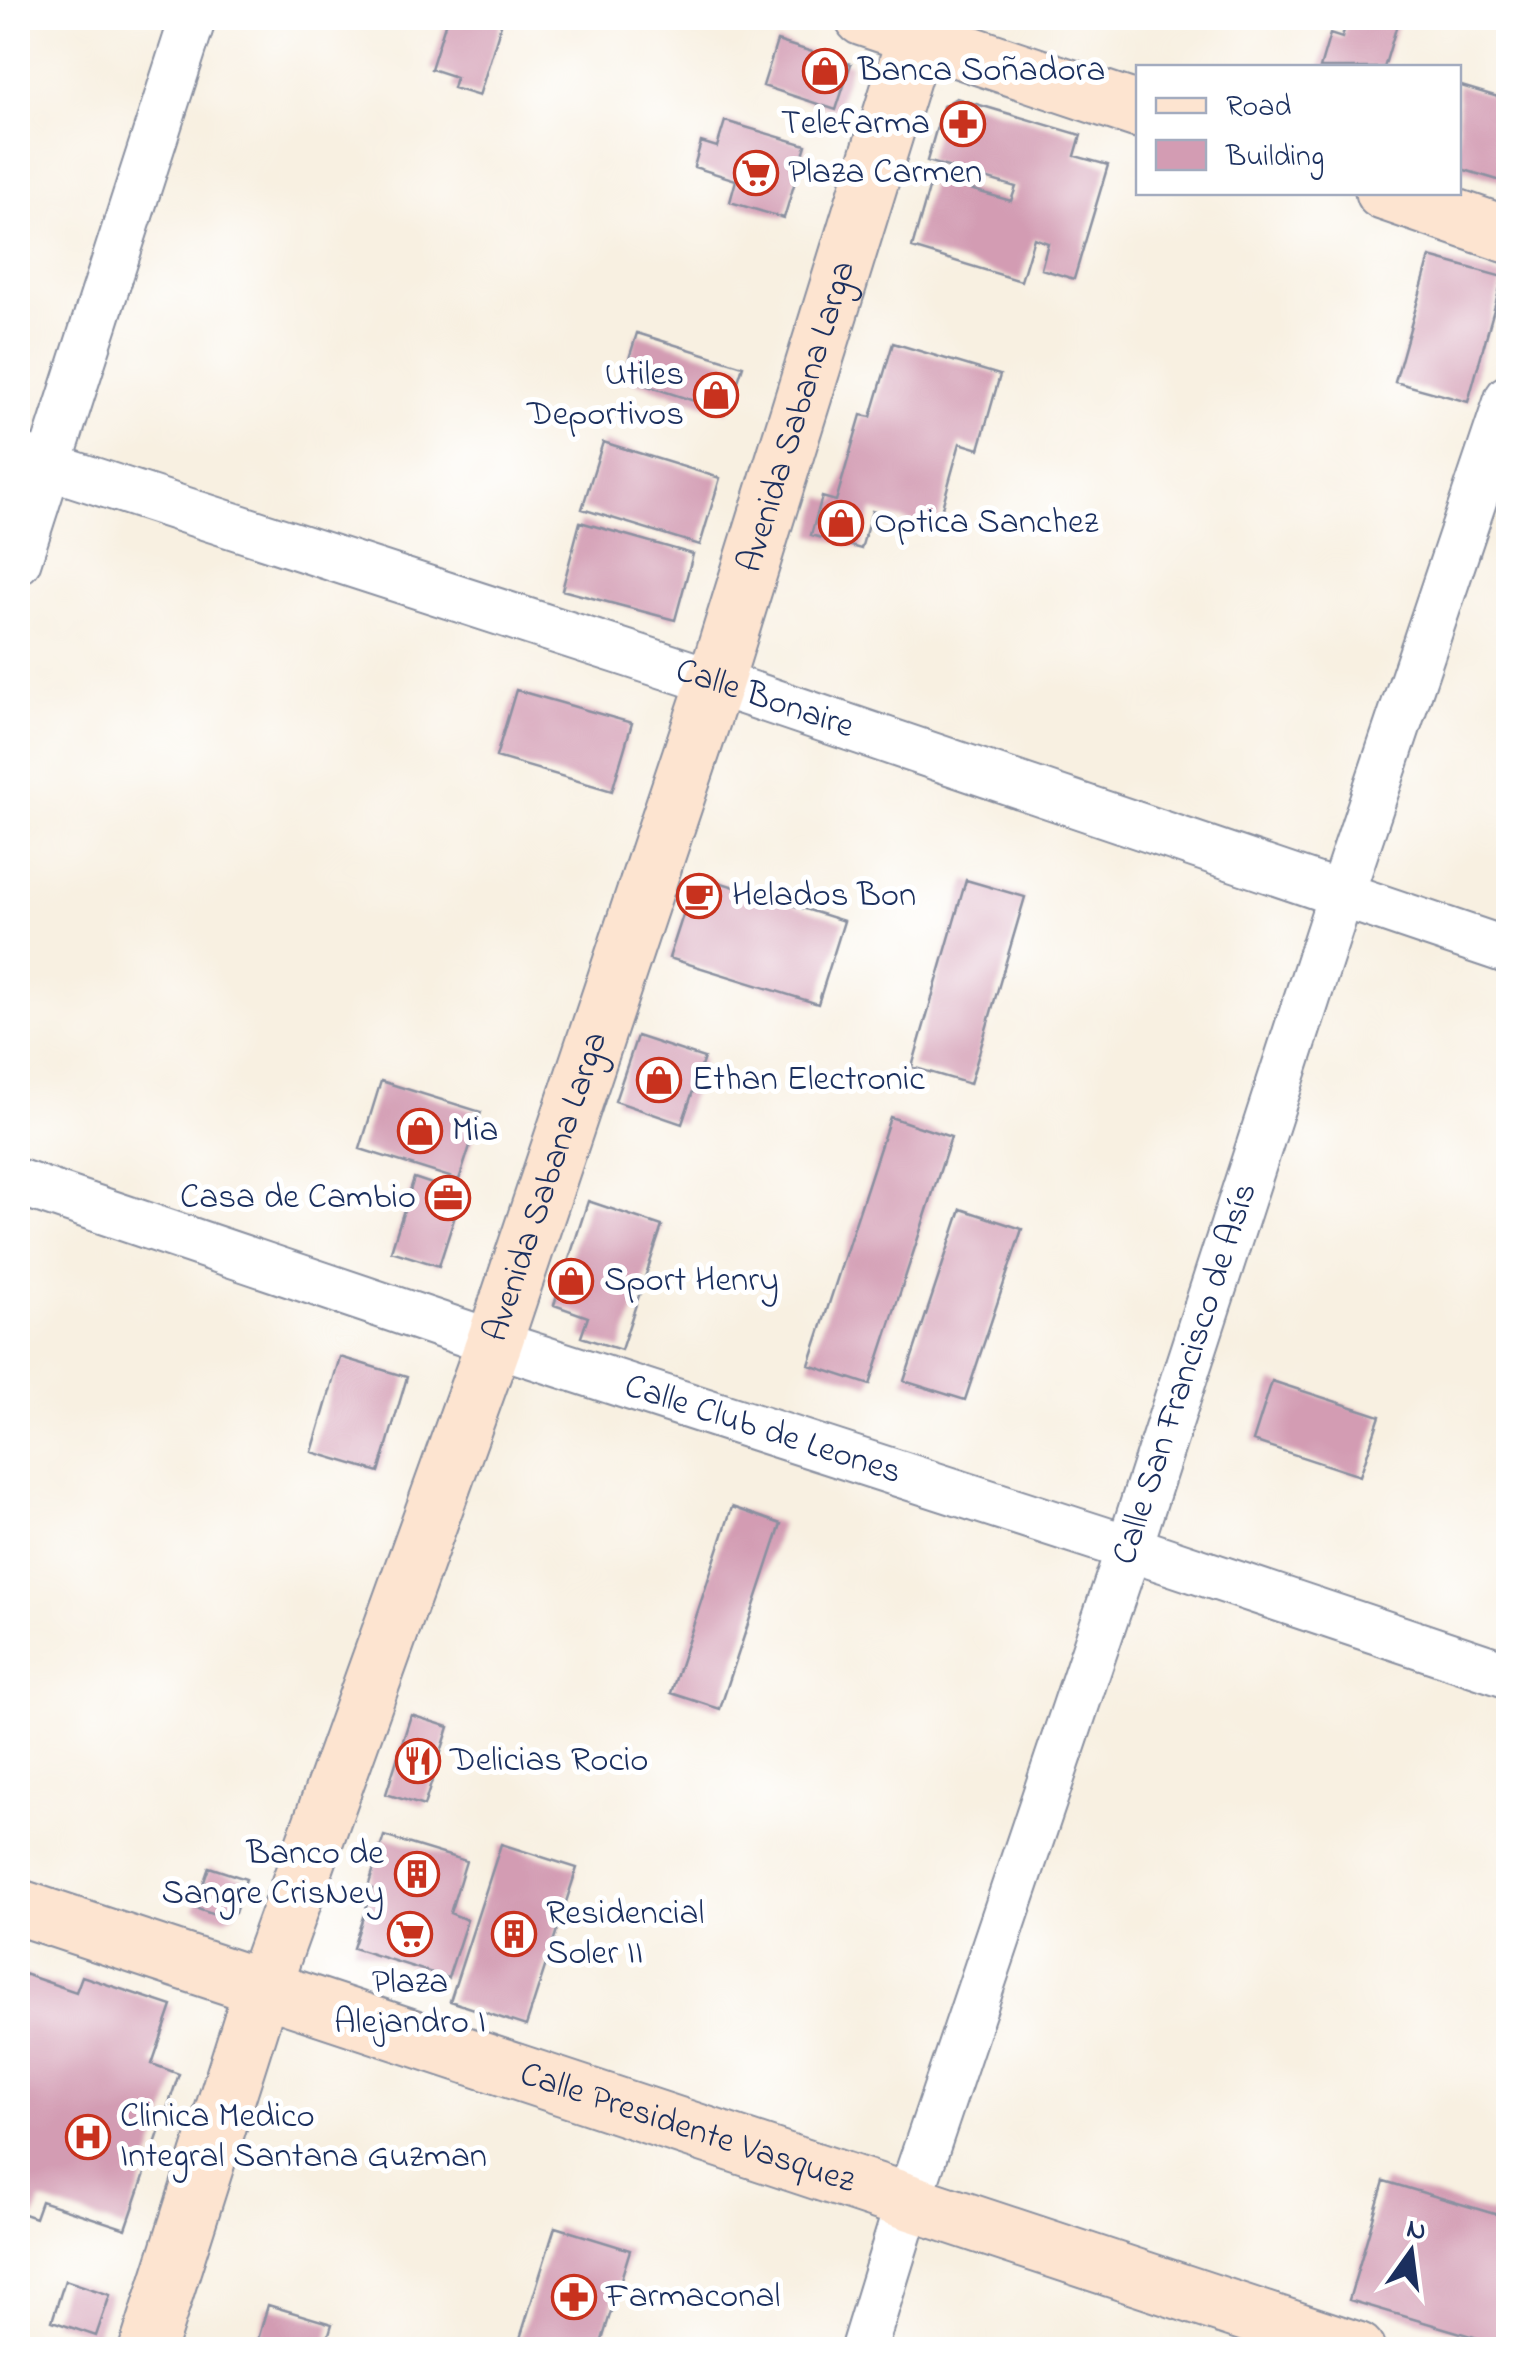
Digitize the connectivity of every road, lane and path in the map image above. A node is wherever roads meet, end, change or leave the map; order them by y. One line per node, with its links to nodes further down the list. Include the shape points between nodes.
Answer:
1 (192, 18): 8 (street)
2 (863, 18): 3 (main road)
3 (918, 26): 4 (main road); 10 (main road, Avenida Sabana Larga)
4 (1136, 109)
5 (1392, 195): 6 (main road)
6 (1508, 235)
7 (1508, 398): 11 (street, Calle San Francisco de Asís)
8 (33, 461): 9 (street); 10 (street, Calle Bonaire)
9 (18, 561)
10 (715, 682): 11 (street, Calle Bonaire); 14 (main road, Avenida Sabana Larga)
11 (1341, 894): 12 (street, Calle Bonaire); 15 (street, Calle San Francisco de Asís)
12 (1508, 951)
13 (18, 1182): 14 (street, Calle Club de Leones)
14 (494, 1343): 15 (street, Calle Club de Leones); 18 (main road, Avenida Sabana Larga)
15 (1129, 1548): 16 (street, Calle Club de Leones); 19 (street, Calle San Francisco de Asís)
16 (1508, 1675)
17 (18, 1907): 18 (main road, Calle Presidente Vasquez)
18 (262, 1988): 19 (main road, Calle Presidente Vasquez); 20 (main road, Avenida Sabana Larga)
19 (909, 2200): 21 (street, Calle San Francisco de Asís); 22 (main road, Calle Presidente Vasquez)
20 (146, 2350)
21 (862, 2350)
22 (1356, 2350)

